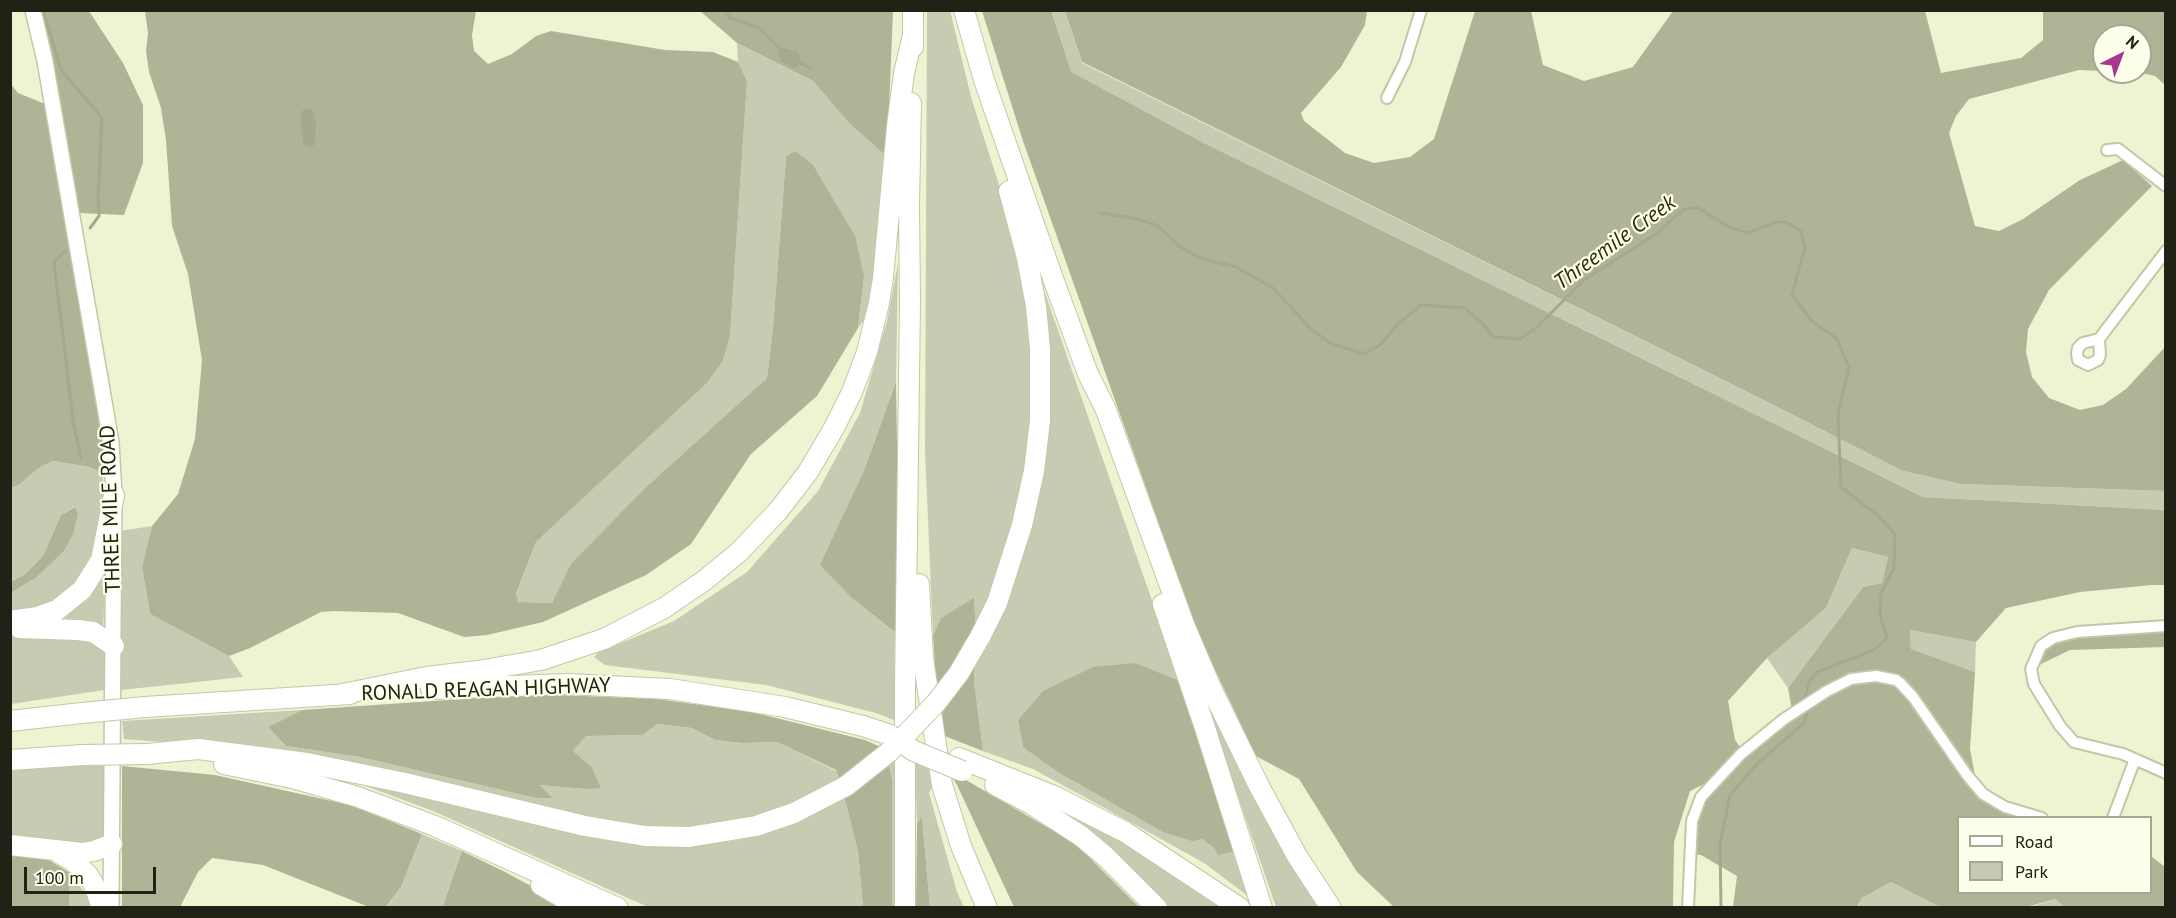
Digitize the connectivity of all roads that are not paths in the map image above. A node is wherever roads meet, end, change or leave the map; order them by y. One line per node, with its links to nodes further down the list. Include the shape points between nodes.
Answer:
1 (33, 10): 14 (street, THREE MILE ROAD, via 109,423)
2 (913, 10): 5 (highway)
3 (963, 10): 6 (highway)
4 (1421, 10): 7 (street)
5 (913, 35): 13 (highway); 19 (highway, via 897,126 883,278 867,352 834,428 808,472 778,511 739,552 705,580 664,608 604,639 541,660)
6 (971, 38): 12 (highway); 21 (highway, bridge, via 1036,306 1038,438 1023,525 997,603 959,673 889,752 846,786 794,813 756,826 689,837 645,836 585,826 307,764 198,749)
7 (1388, 98)
8 (2107, 150): 9 (street, via 2118,149)
9 (2166, 186)
10 (2166, 251): 11 (street)
11 (2099, 339)
12 (1088, 374): 40 (highway); 41 (highway, via 1106,410 1212,690 1279,823)
13 (909, 471): 37 (highway); 38 (highway, via 916,515 923,658 936,756 961,846)
14 (114, 495): 15 (highway, via 101,560 82,590 57,610); 18 (street, THREE MILE ROAD)
15 (10, 621)
16 (2166, 626): 22 (street, via 2077,632 2053,638 2041,646 2031,669 2034,684 2067,736 2074,742)
17 (10, 628): 18 (highway, via 86,631)
18 (114, 646): 29 (street, THREE MILE ROAD)
19 (338, 695): 20 (highway, RONALD REAGAN HIGHWAY, bridge, via 145,707); 24 (highway, RONALD REAGAN HIGHWAY, bridge, via 528,684 647,687 753,701 826,717 890,735)
20 (10, 721)
21 (147, 754): 23 (highway, bridge); 28 (highway, via 228,765 313,784)
22 (2135, 759): 25 (street); 27 (street)
23 (10, 760)
24 (961, 765): 32 (highway, RONALD REAGAN HIGHWAY, via 1054,796 1100,818); 39 (highway, via 1082,836)
25 (2166, 773)
26 (2035, 816): 42 (street, via 2005,807 1983,794 1913,697 1896,680 1876,676 1851,679 1784,719 1741,754 1701,797 1692,821)
27 (2114, 816)
28 (458, 837): 35 (highway); 36 (highway)
29 (112, 844): 31 (highway, via 94,851); 34 (street, THREE MILE ROAD)
30 (10, 845): 31 (highway)
31 (54, 850): 33 (highway, via 88,875)
32 (1236, 904)
33 (102, 908)
34 (111, 908)
35 (580, 908)
36 (618, 908)
37 (905, 908)
38 (987, 908)
39 (1157, 908)
40 (1262, 908)
41 (1331, 908)
42 (1688, 908)

